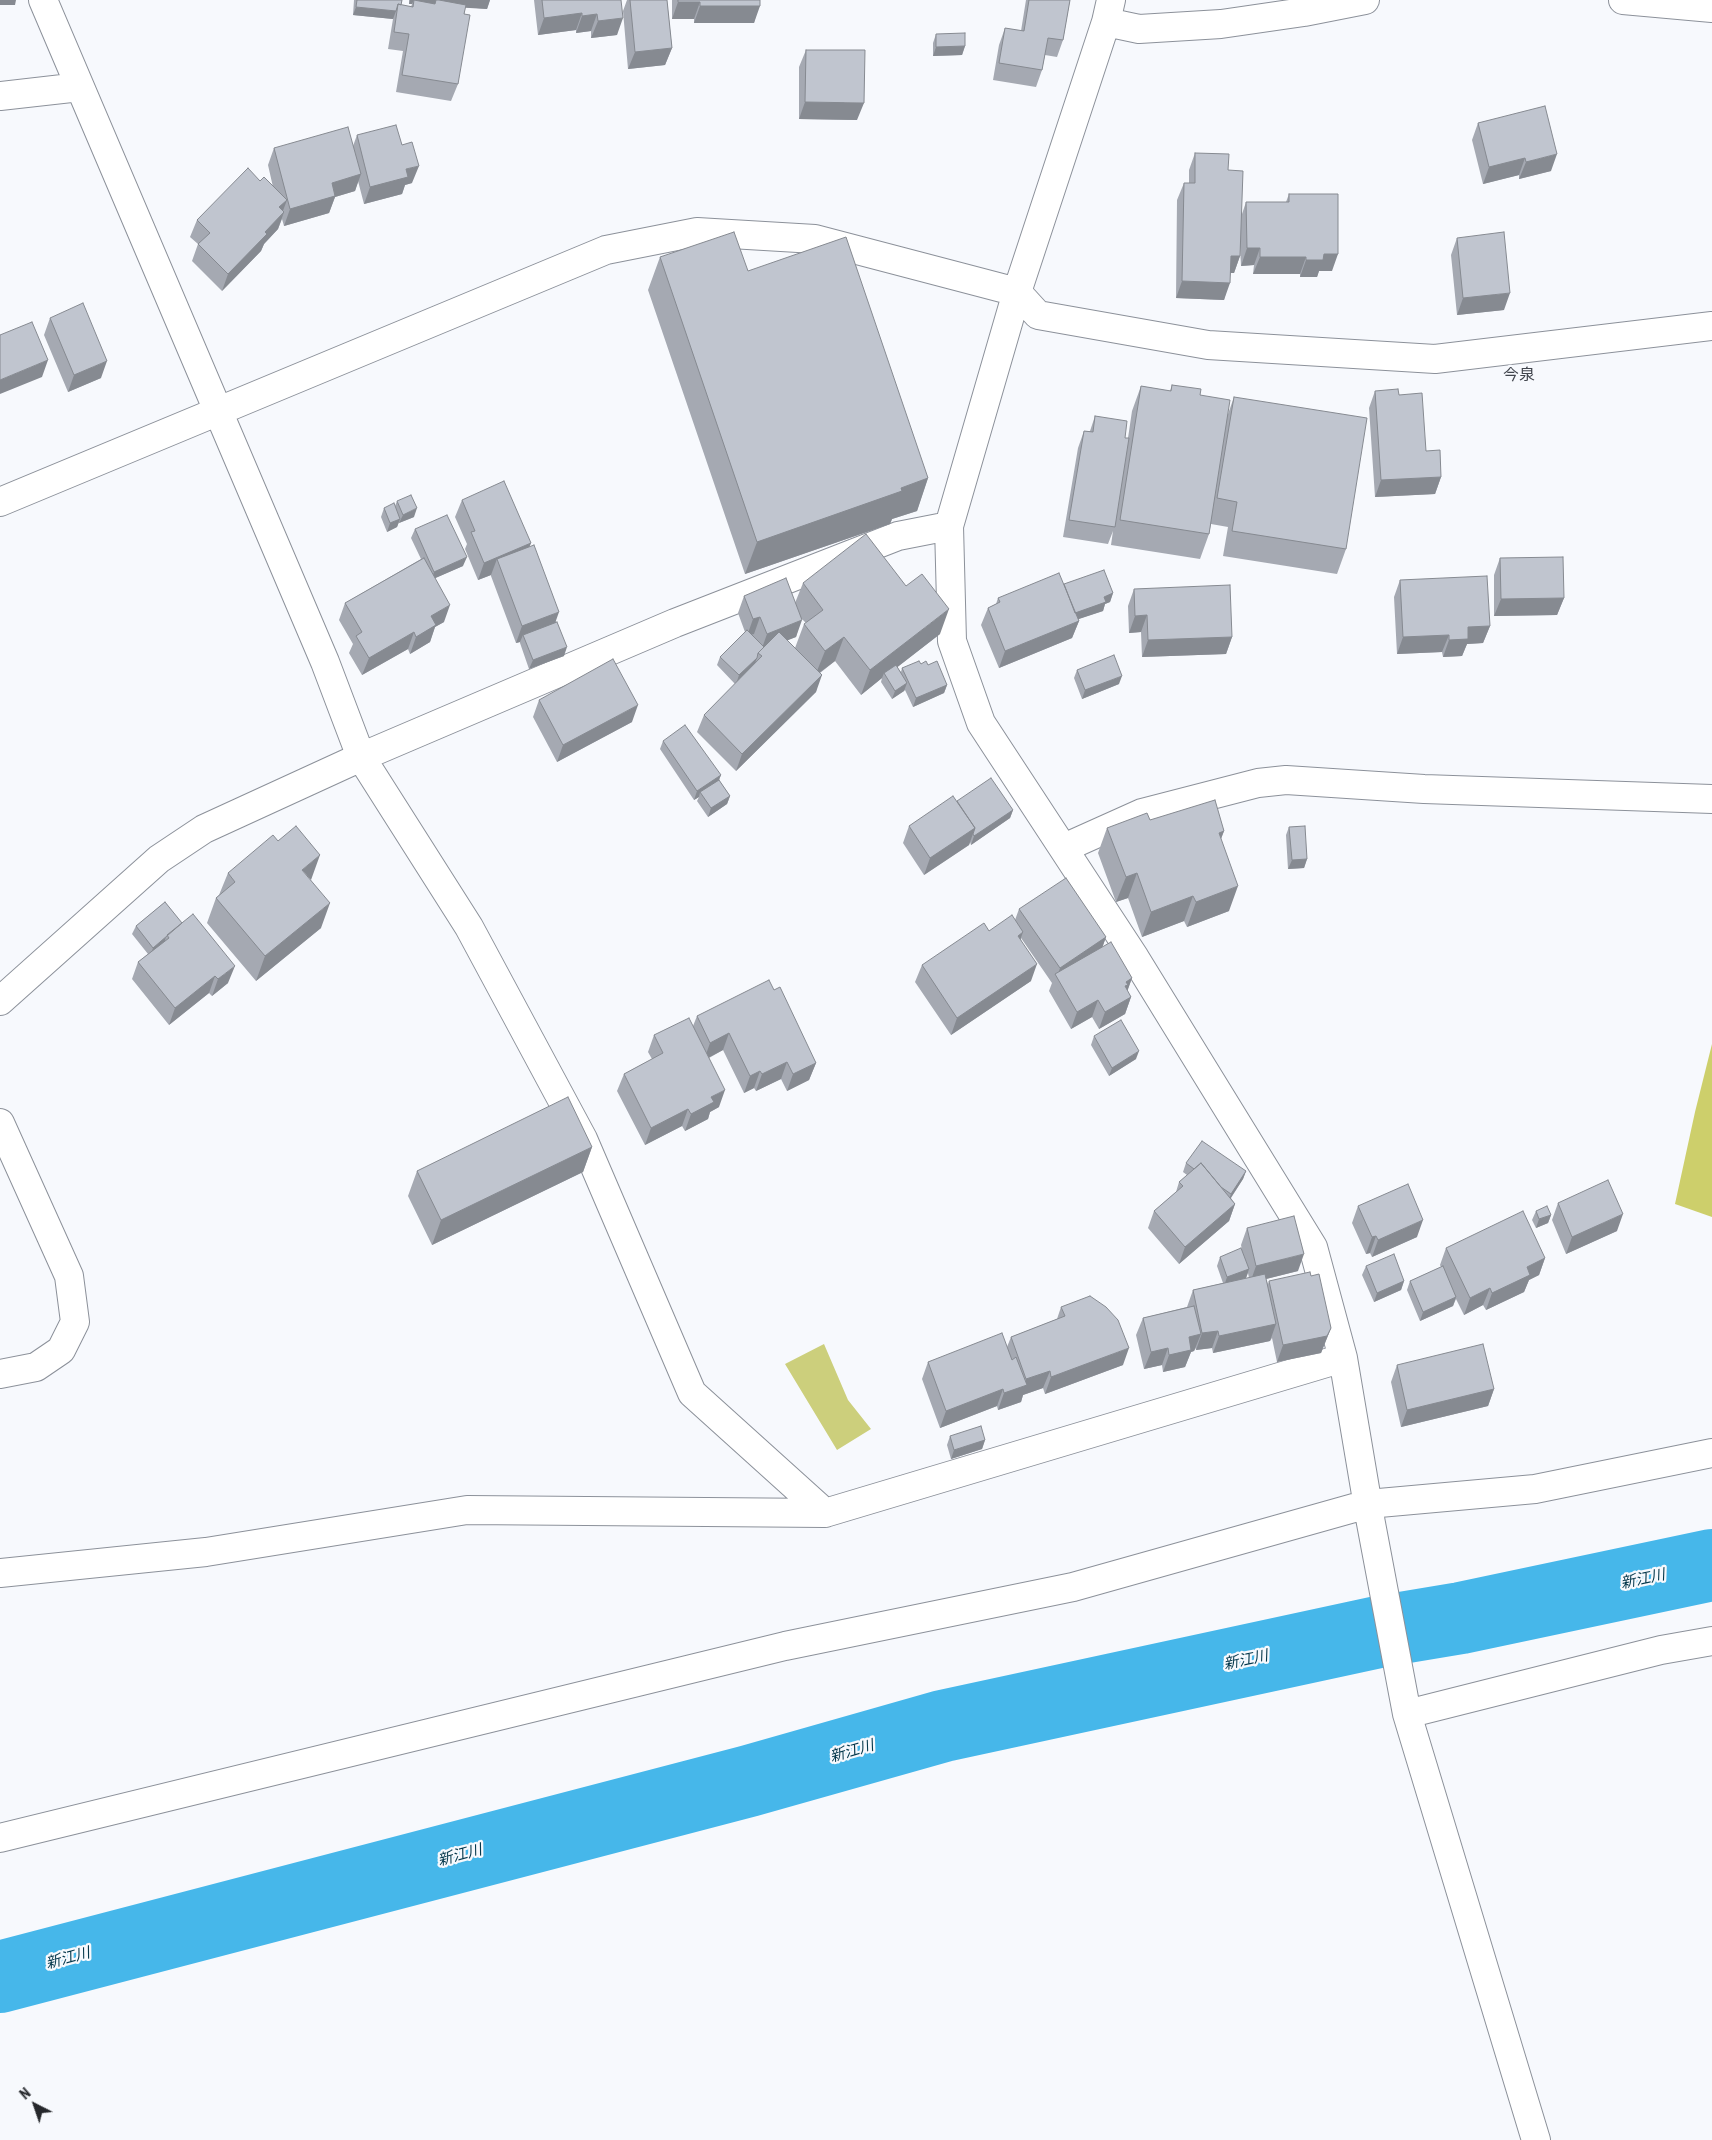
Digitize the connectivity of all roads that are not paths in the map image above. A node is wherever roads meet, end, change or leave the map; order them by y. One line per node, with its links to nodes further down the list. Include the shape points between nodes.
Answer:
1 (43, 0): 6 (street)
2 (1365, 0): 5 (street, via 1221,24 1139,29)
3 (1623, 0): 4 (street)
4 (1712, 8)
5 (1108, 11): 8 (street)
6 (80, 87): 7 (street); 10 (street)
7 (0, 96)
8 (1018, 292): 9 (street, via 1038,315 1208,345 1435,359); 10 (street, via 814,238 697,232 606,250); 12 (street)
9 (1712, 326)
10 (218, 413): 11 (street); 13 (street, via 325,662)
11 (0, 502)
12 (949, 526): 13 (street, via 898,536 675,623); 15 (street, via 952,642 981,723)
13 (361, 757): 16 (street, via 204,829 159,859); 22 (street, via 469,926 583,1139 692,1393)
14 (1712, 798): 15 (street, via 1424,789 1286,780 1258,783 1142,813)
15 (1064, 848): 18 (street, via 1313,1247)
16 (0, 1001)
17 (0, 1123): 19 (street, via 69,1276 75,1322 61,1350 36,1367)
18 (1343, 1358): 21 (street); 22 (street)
19 (0, 1374)
20 (1712, 1453): 21 (street, via 1535,1489)
21 (1369, 1511): 25 (street); 26 (street, via 1073,1588 785,1646)
22 (825, 1513): 23 (street, via 467,1510 206,1552)
23 (0, 1573)
24 (1712, 1640): 25 (street)
25 (1405, 1704): 27 (street)
26 (0, 1838)
27 (1536, 2140)

